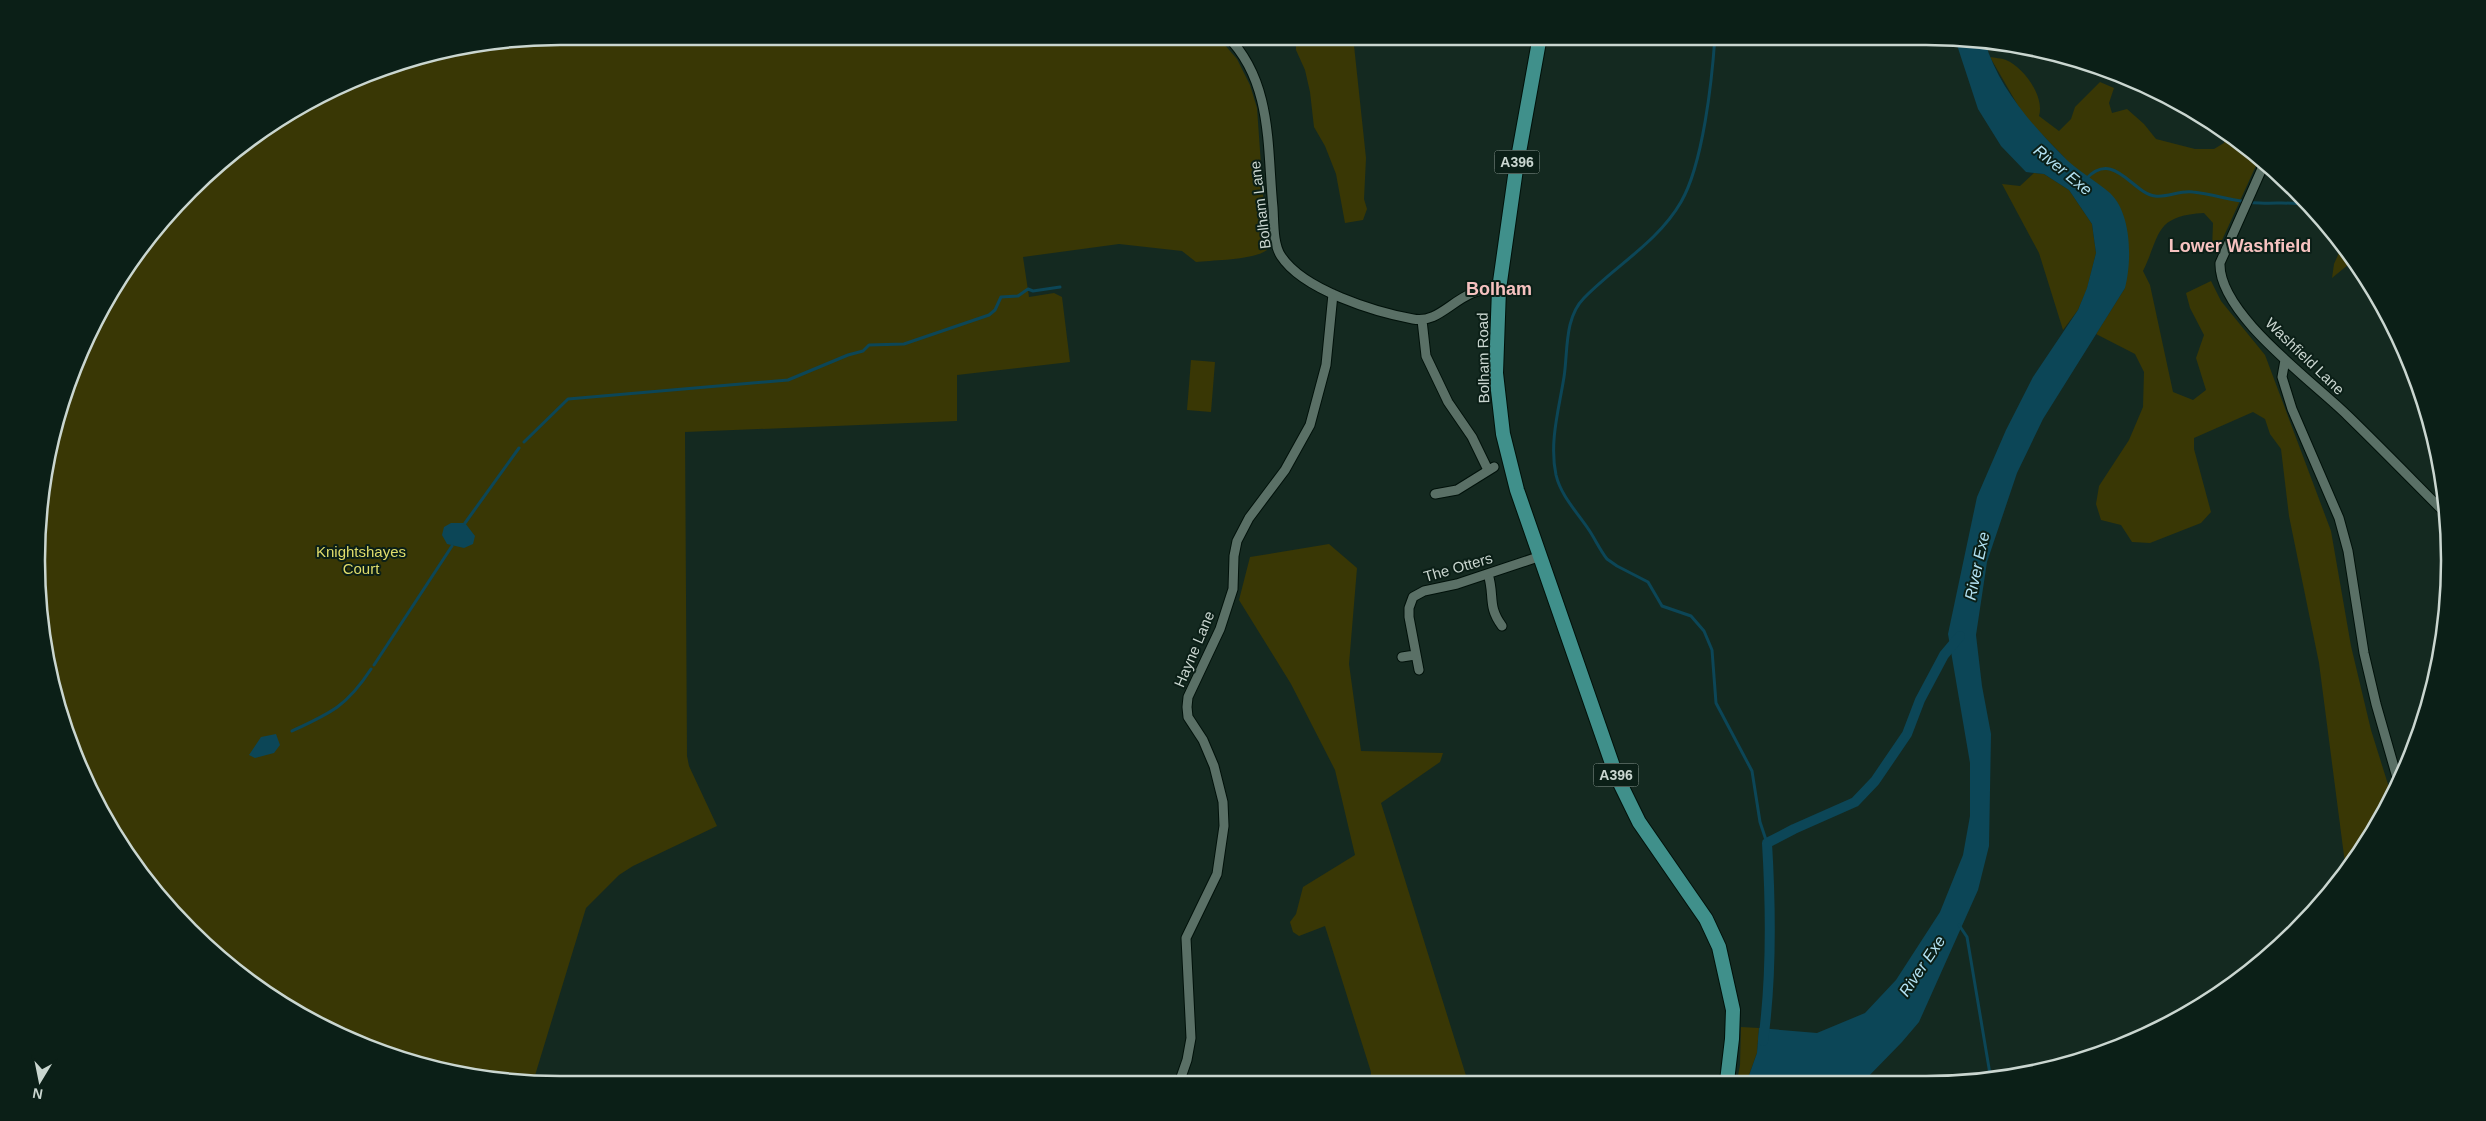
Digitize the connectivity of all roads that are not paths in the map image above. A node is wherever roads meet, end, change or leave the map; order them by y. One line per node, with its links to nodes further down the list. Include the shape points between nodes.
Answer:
1 (1234, 45): 5 (street, Bolham Lane, via 1258,83 1265,109 1274,229 1280,255 1300,275)
2 (1538, 45): 4 (main road, Bolham Road / A396)
3 (2261, 170): 7 (street, Washfield Lane, via 2220,263 2221,280 2245,316)
4 (1499, 289): 6 (street, via 1472,292 1443,312); 10 (main road, Bolham Road / A396, via 1496,343 1499,407 1508,458)
5 (1333, 294): 6 (street, Bolham Lane, via 1359,305); 17 (street, Hayne Lane, via 1326,364 1310,425 1285,470 1249,518 1237,541 1233,589 1220,629 1188,697 1188,717 1214,766 1223,802 1224,826 1217,874 1186,938 1190,1038)
6 (1422, 320): 8 (street, via 1426,356 1448,402 1491,469 1457,490)
7 (2285, 360): 9 (street, Washfield Lane, via 2347,415); 16 (street, via 2282,377 2292,409 2339,518 2348,551 2364,653)
8 (1435, 494)
9 (2438, 506)
10 (1541, 556): 11 (street, The Otters); 18 (main road, A396, via 1616,775 1639,822 1706,919 1718,947 1733,1010)
11 (1488, 574): 12 (street, via 1492,608); 13 (street, The Otters, via 1424,591 1413,597 1409,608)
12 (1502, 626)
13 (1415, 655): 14 (street); 15 (street, The Otters)
14 (1402, 657)
15 (1419, 670)
16 (2395, 772)
17 (1181, 1076)
18 (1728, 1076)

